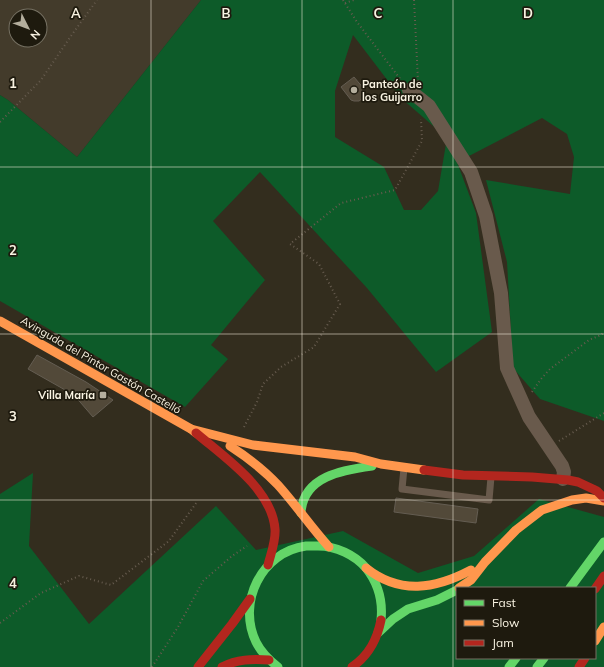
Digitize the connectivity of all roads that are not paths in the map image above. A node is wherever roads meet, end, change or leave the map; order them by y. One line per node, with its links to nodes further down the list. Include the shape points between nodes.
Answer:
1 (414, 94): 9 (street, via 429,106 471,172 486,216 501,293 507,368 529,417 562,466)
2 (0, 321): 3 (main road, Avinguda del Pintor Gastón Castelló)
3 (191, 429): 4 (main road, Avinguda del Pintor Gastón Castelló); 17 (main road, Avinguda del Pintor Gastón Castelló, via 240,470 263,497 272,513 275,528)
4 (205, 433): 5 (main road, Avinguda del Pintor Gastón Castelló, via 253,445 355,457); 13 (main road, Avinguda del Pintor Gastón Castelló, via 242,454 271,477)
5 (381, 464): 6 (main road, Avinguda del Pintor Gastón Castelló); 13 (main road, Avinguda del Pintor Gastón Castelló, via 337,472 324,478 307,493 302,502)
6 (404, 467): 7 (main road, Avinguda del Pintor Gastón Castelló); 7 (lane, via 402,489 489,500)
7 (491, 476): 8 (main road, Avinguda del Pintor Gastón Castelló)
8 (532, 477): 9 (main road, Avinguda del Pintor Gastón Castelló); 10 (main road)
9 (563, 479): 11 (main road, Avinguda del Pintor Gastón Castelló, via 598,491)
10 (541, 489)
11 (604, 498)
12 (604, 501): 16 (main road, via 586,498 543,506)
13 (301, 513): 15 (main road, Avinguda del Pintor Gastón Castelló)
14 (604, 542): 21 (main road)
15 (329, 546): 17 (main road, via 303,546 290,550); 18 (main road, via 348,554)
16 (485, 562): 18 (main road, via 456,578 428,586 397,584 382,579); 20 (main road, via 471,580)
17 (268, 565): 24 (main road, via 256,581)
18 (365, 567): 26 (main road, via 379,591 382,605)
19 (604, 576): 22 (main road)
20 (461, 587)
21 (571, 587)
22 (596, 588)
23 (456, 591): 26 (main road, via 408,609)
24 (250, 599): 30 (main road, via 249,621 252,632); 31 (main road)
25 (604, 627): 27 (main road)
26 (378, 633): 34 (main road, via 373,646)
27 (596, 639)
28 (515, 659): 35 (main road)
29 (543, 659): 36 (main road)
30 (269, 660): 32 (main road, via 239,661); 33 (main road)
31 (198, 667)
32 (222, 667)
33 (278, 667)
34 (354, 667)
35 (509, 667)
36 (537, 667)

